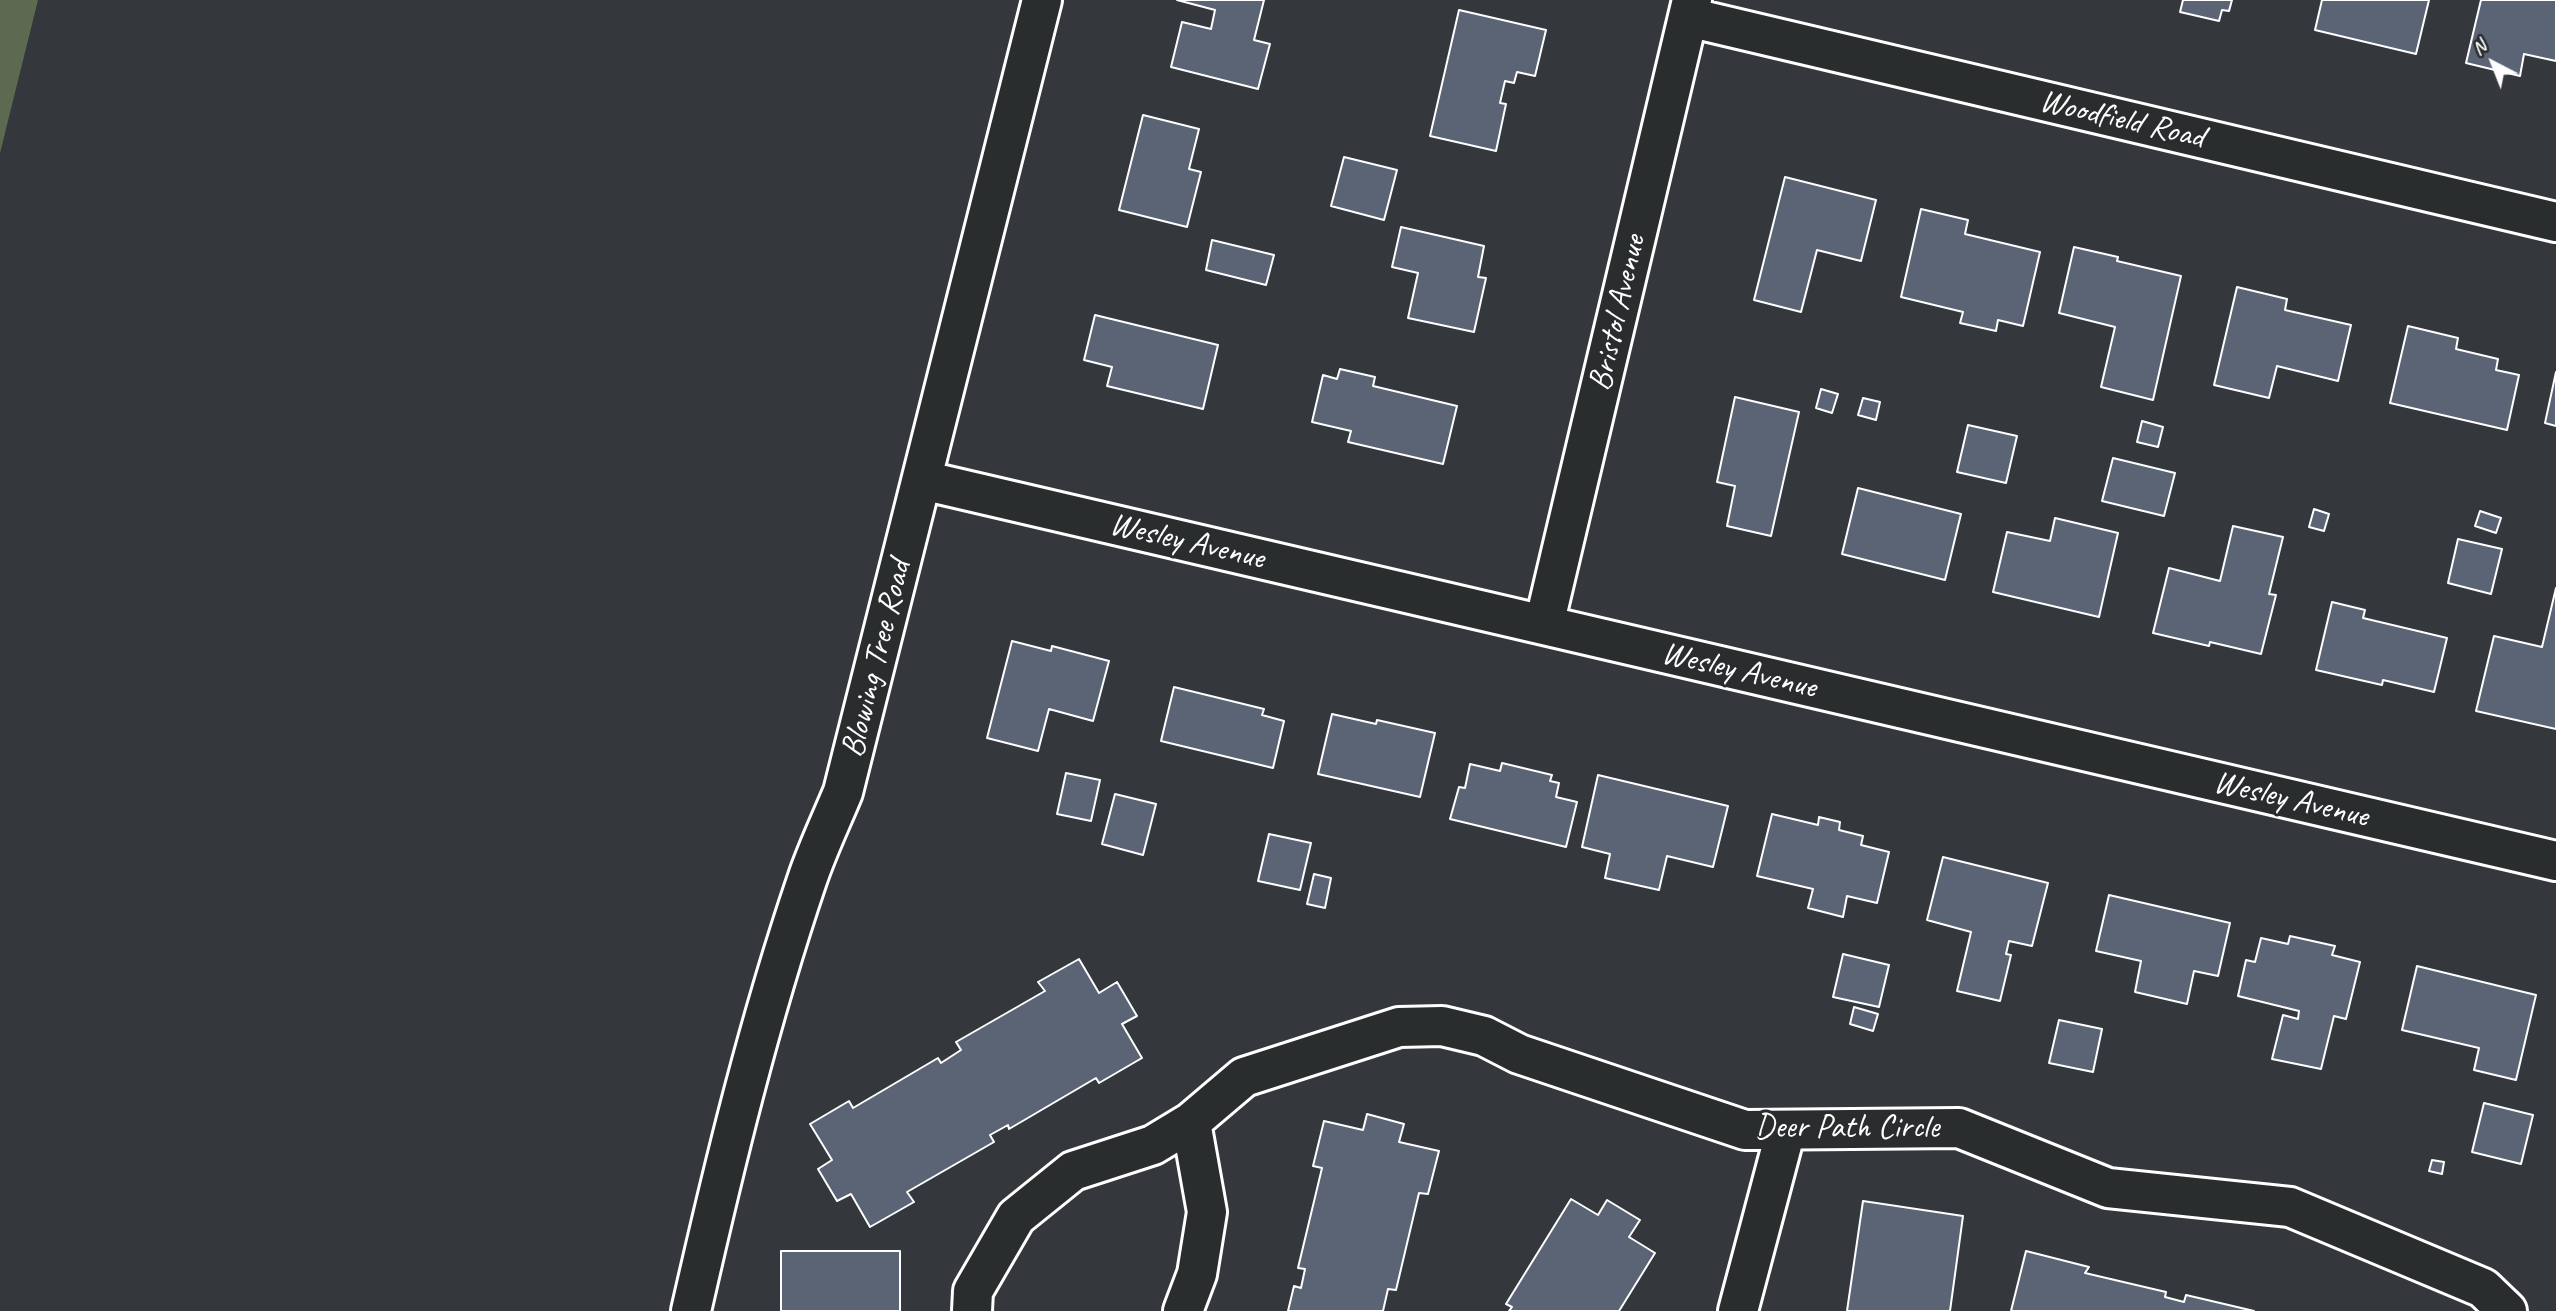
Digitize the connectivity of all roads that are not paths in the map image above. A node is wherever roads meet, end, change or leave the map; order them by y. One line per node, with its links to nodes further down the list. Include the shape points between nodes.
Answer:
1 (1042, 0): 4 (street, Blowing Tree Road)
2 (1690, 9): 3 (street, Woodfield Road); 5 (street, Bristol Avenue)
3 (2556, 222)
4 (922, 480): 5 (street, Wesley Avenue); 9 (street, Blowing Tree Road, via 843,792 807,878 735,1121)
5 (1544, 625): 6 (street, Wesley Avenue)
6 (2556, 861)
7 (1192, 1122): 8 (street, Deer Path Circle, via 1244,1077 1399,1027 1441,1026 1483,1036 1519,1054 1745,1130); 10 (street, Deer Path Circle, via 1153,1145 1073,1171 1016,1217 973,1291); 11 (street, via 1208,1212 1197,1275)
8 (1786, 1130): 12 (street); 13 (street, Deer Path Circle, via 1959,1128 2108,1188 2291,1207 2483,1288)
9 (691, 1311)
10 (972, 1311)
11 (1183, 1311)
12 (1738, 1311)
13 (2507, 1311)

